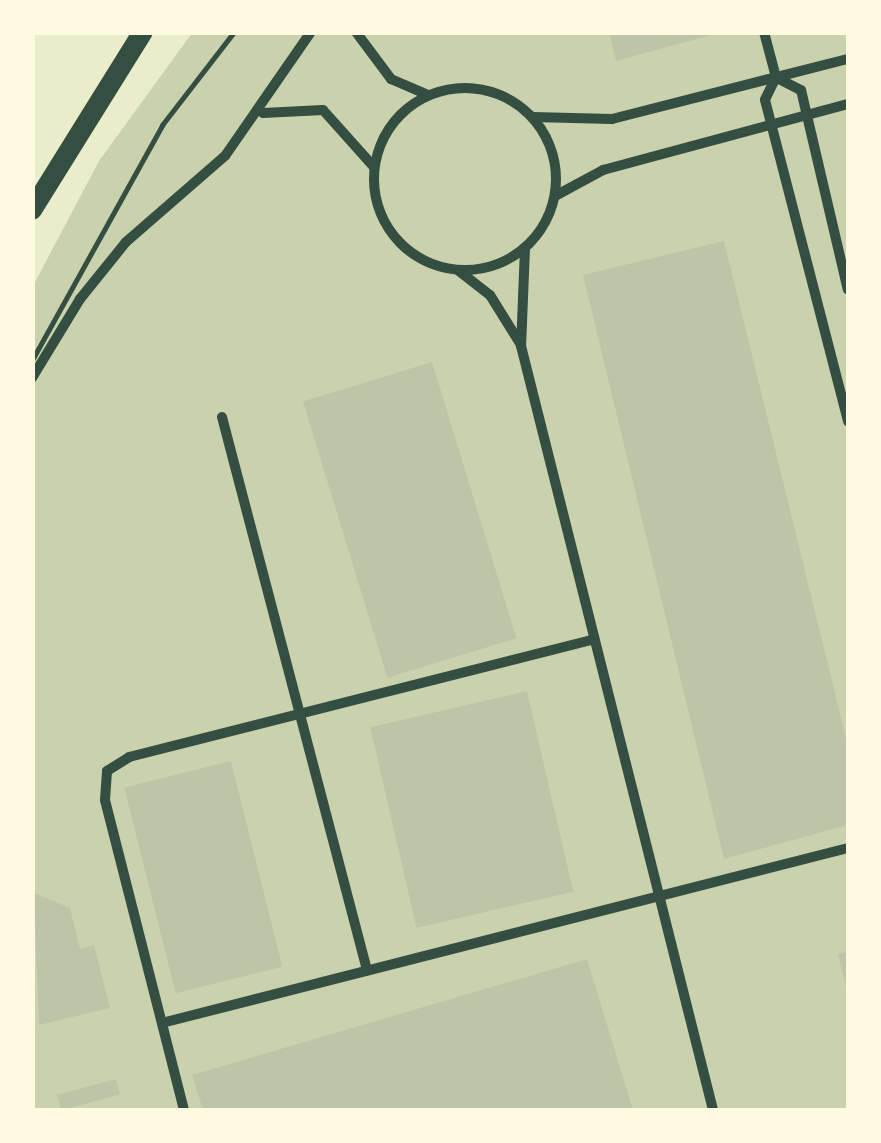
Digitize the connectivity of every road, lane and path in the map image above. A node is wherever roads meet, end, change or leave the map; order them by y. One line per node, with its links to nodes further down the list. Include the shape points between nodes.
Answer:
1 (144, 32): 16 (highway)
2 (234, 32): 21 (lane, via 162,125)
3 (311, 32): 10 (street)
4 (356, 32): 8 (street, via 391,79)
5 (764, 32): 7 (street)
6 (848, 59): 7 (street)
7 (776, 77): 11 (street, via 800,90); 12 (street, via 612,119); 13 (street, via 765,100)
8 (428, 96): 12 (street, via 486,90); 14 (street, via 392,123)
9 (848, 104): 11 (street)
10 (262, 113): 14 (street, via 323,110); 22 (street, via 126,242)
11 (806, 116): 13 (street); 19 (street)
12 (533, 117): 15 (street, via 556,167)
13 (771, 124): 15 (street, via 603,170); 24 (street)
14 (374, 167): 18 (street, via 394,237 434,265)
15 (555, 196): 17 (street)
16 (32, 210)
17 (525, 248): 18 (street); 20 (street)
18 (458, 270): 20 (street, via 490,295)
19 (848, 290)
20 (521, 346): 25 (street)
21 (32, 360)
22 (32, 378)
23 (222, 417): 26 (street)
24 (848, 420)
25 (593, 640): 26 (street); 28 (street)
26 (300, 716): 29 (street); 30 (street, via 129,757 107,771 105,800)
27 (848, 848): 28 (street)
28 (660, 899): 29 (street); 32 (street)
29 (367, 970): 30 (street)
30 (162, 1023): 31 (street)
31 (184, 1110)
32 (713, 1110)

